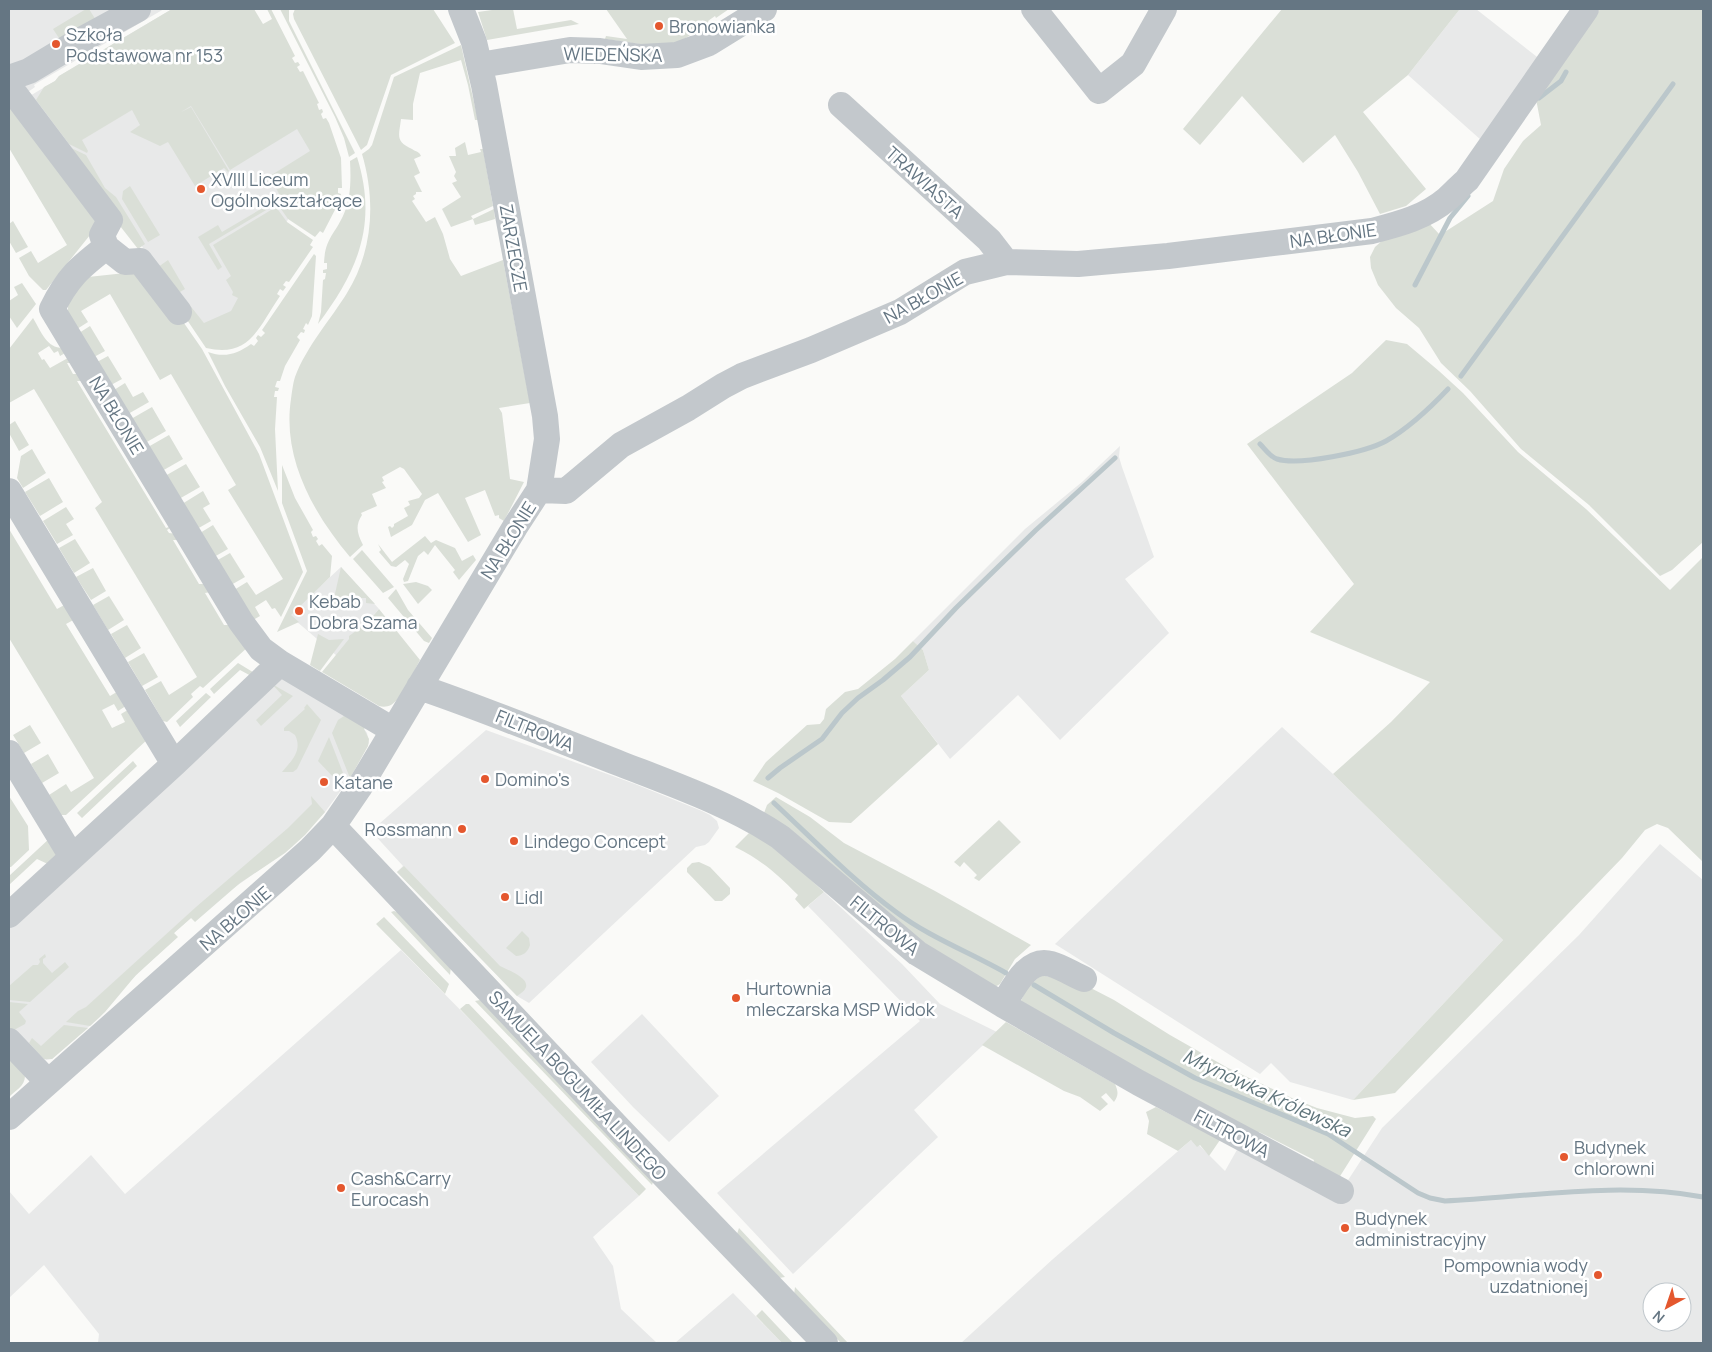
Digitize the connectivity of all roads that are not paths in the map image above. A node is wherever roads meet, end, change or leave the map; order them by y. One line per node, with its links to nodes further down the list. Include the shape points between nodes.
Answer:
1 (138, 9): 8 (street, via 29,71)
2 (462, 9): 7 (street, ZARZECZE)
3 (764, 9): 7 (street, WIEDEŃSKA, via 709,43 677,55 640,57 570,50)
4 (1034, 9): 5 (street, via 1099,91 1133,64)
5 (1164, 9)
6 (1586, 9): 12 (street, NA BŁONIE, via 1467,180 1424,214 1372,231 1168,256 1078,264)
7 (480, 65): 14 (street, ZARZECZE, via 546,421 547,439)
8 (9, 78)
9 (9, 86): 11 (street, via 110,220 102,235)
10 (841, 106): 12 (street, TRAWIASTA, via 989,240)
11 (106, 247): 13 (street, via 125,262 140,260); 16 (street, NA BŁONIE, via 77,270 52,309 241,622 261,648)
12 (1006, 262): 14 (street, NA BŁONIE, via 965,272 900,312 734,380 621,445 566,491)
13 (179, 312)
14 (539, 490): 17 (street, NA BŁONIE)
15 (9, 491): 20 (street)
16 (280, 663): 18 (street, NA BŁONIE); 20 (street)
17 (419, 687): 18 (street, NA BŁONIE); 25 (street, FILTROWA, via 662,780 762,826 780,837 917,953)
18 (393, 730): 21 (street, NA BŁONIE)
19 (9, 753): 22 (street)
20 (174, 764): 22 (street)
21 (333, 826): 27 (street, NA BŁONIE, via 288,871); 30 (street, SAMUELA BOGUMIŁA LINDEGO)
22 (72, 858): 23 (street)
23 (9, 915)
24 (1084, 980): 25 (street, via 1051,964 1038,963 1024,973)
25 (1003, 1005): 29 (street, FILTROWA, via 1139,1083)
26 (9, 1041): 27 (street)
27 (48, 1082): 28 (street, NA BŁONIE)
28 (9, 1117)
29 (1341, 1191)
30 (825, 1343)

